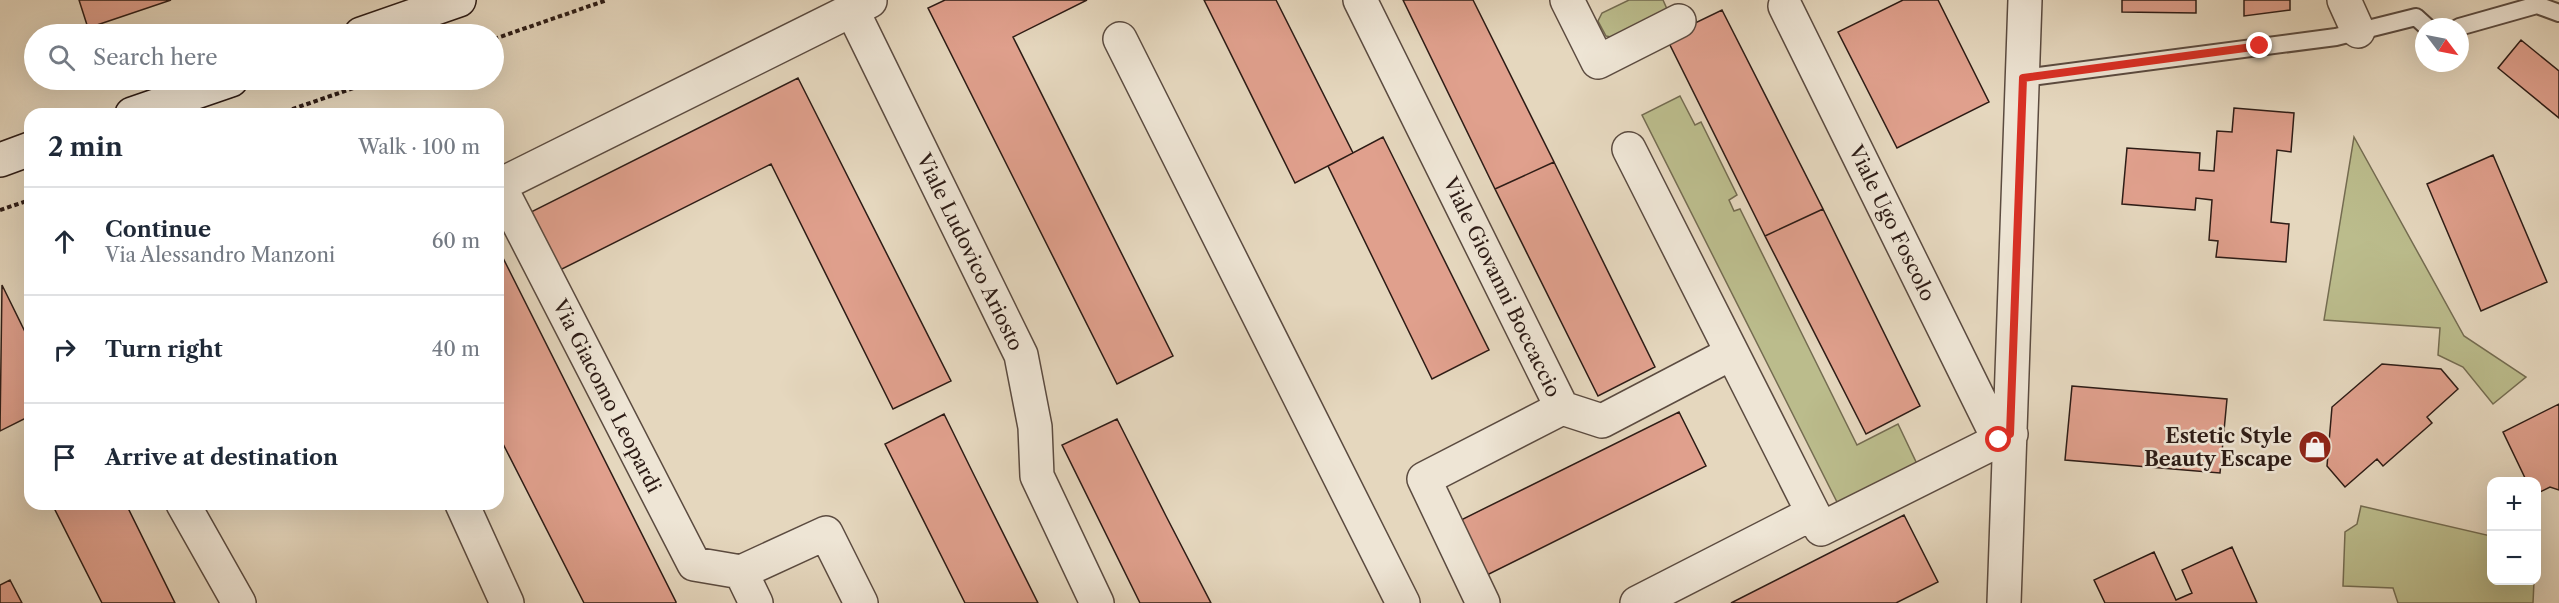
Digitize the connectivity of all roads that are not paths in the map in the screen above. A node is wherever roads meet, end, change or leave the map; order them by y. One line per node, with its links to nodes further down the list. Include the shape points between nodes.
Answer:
1 (459, 0): 11 (street)
2 (1360, 0): 24 (street, Viale Giovanni Boccaccio)
3 (1567, 0): 10 (street, via 1598,62)
4 (2025, 0): 15 (street)
5 (2344, 0): 13 (street)
6 (862, 5): 21 (street); 34 (street, Viale Ludovico Ariosto, via 1021,355 1035,427 1036,476)
7 (1785, 6): 25 (street, Viale Ugo Foscolo)
8 (2559, 13): 12 (lane, via 2537,5)
9 (2417, 18): 13 (lane)
10 (1679, 21)
11 (390, 24)
12 (2469, 24)
13 (2358, 32): 15 (lane)
14 (1120, 39): 35 (street)
15 (2023, 78): 25 (street)
16 (202, 90): 17 (street)
17 (149, 108)
18 (1629, 149): 23 (street)
19 (24, 151): 20 (street)
20 (0, 160)
21 (504, 183)
22 (504, 198): 29 (street, Via Giacomo Leopardi, via 694,564)
23 (1732, 353): 24 (street, via 1602,421); 28 (street)
24 (1562, 408): 36 (street, Viale Giovanni Boccaccio, via 1424,479)
25 (2005, 437): 28 (street, via 1821,529); 38 (street)
26 (186, 510): 30 (street)
27 (465, 510): 31 (street)
28 (1813, 513): 37 (street)
29 (741, 572): 32 (street); 33 (street, via 826,533)
30 (239, 603)
31 (507, 603)
32 (756, 603)
33 (861, 603)
34 (1097, 603)
35 (1403, 603)
36 (1483, 603)
37 (1637, 603)
38 (2004, 603)

